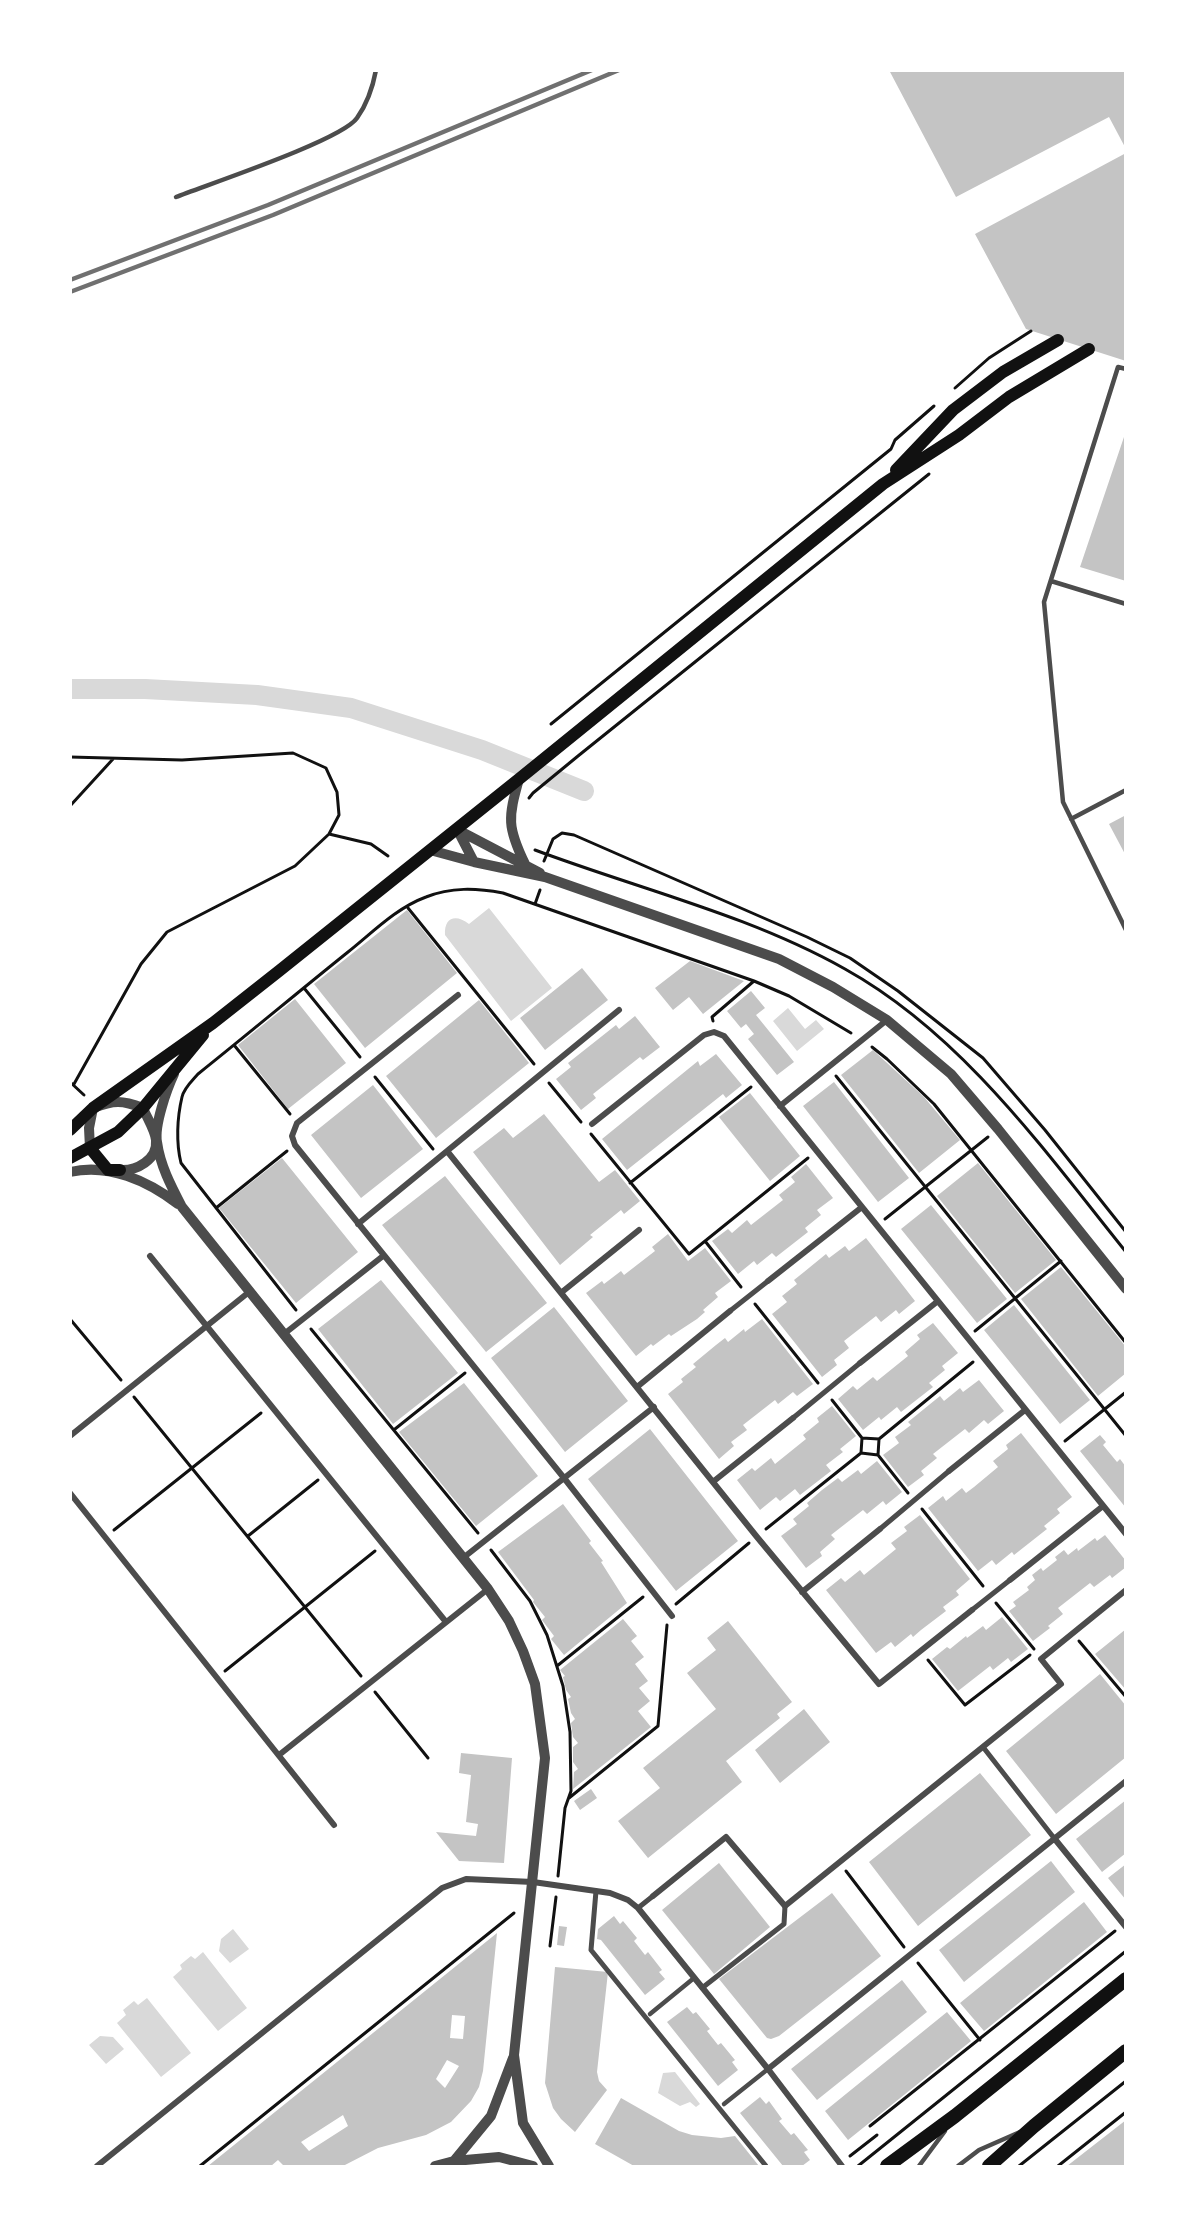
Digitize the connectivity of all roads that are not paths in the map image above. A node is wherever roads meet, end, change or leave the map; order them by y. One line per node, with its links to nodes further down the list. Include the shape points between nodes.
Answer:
1 (376, 70): 2 (lane, via 357,119 332,136)
2 (176, 197)
3 (1058, 340): 6 (main road, via 1003,372 953,410)
4 (1089, 349): 6 (main road, via 1008,397 959,435)
5 (1125, 369): 7 (lane, via 1118,367)
6 (883, 484): 9 (main road)
7 (1051, 581): 8 (lane); 11 (lane, via 1044,603 1063,802)
8 (1125, 604)
9 (519, 780): 12 (main road); 15 (street, via 509,825)
10 (1125, 790): 11 (lane)
11 (1071, 819): 17 (lane)
12 (456, 829): 13 (main road); 14 (street); 15 (street)
13 (430, 850): 14 (street); 21 (main road)
14 (474, 862): 16 (street)
15 (525, 864): 16 (street)
16 (545, 877): 20 (street, via 779,959)
17 (1125, 930)
18 (458, 995): 36 (street, via 297,1124 292,1136 295,1144)
19 (619, 1010): 30 (street)
20 (887, 1020): 23 (street); 41 (street, via 951,1074)
21 (213, 1023): 22 (main road); 24 (main road)
22 (177, 1068): 25 (main road); 28 (street, via 165,1094)
23 (780, 1106): 26 (street, via 724,1036 714,1032 704,1035); 34 (street)
24 (93, 1108): 25 (street, via 126,1101); 27 (main road); 29 (street)
25 (143, 1108): 28 (street); 29 (main road, via 118,1132)
26 (592, 1124)
27 (70, 1130)
28 (156, 1139): 32 (street, via 145,1163 133,1169); 35 (street, via 163,1168)
29 (90, 1148): 31 (main road); 32 (main road)
30 (447, 1151): 36 (street); 43 (street)
31 (70, 1158)
32 (114, 1170): 33 (street); 35 (street, via 159,1189)
33 (70, 1172)
34 (862, 1206): 40 (street); 44 (street)
35 (182, 1207): 42 (street)
36 (358, 1224): 39 (street)
37 (639, 1230): 43 (street)
38 (150, 1256): 46 (street)
39 (383, 1256): 47 (street); 55 (street)
40 (768, 1281): 45 (street)
41 (1125, 1289)
42 (249, 1292): 46 (street); 47 (street)
43 (562, 1292): 49 (street)
44 (938, 1301): 48 (street); 51 (street)
45 (730, 1311): 49 (street)
46 (207, 1326): 53 (street); 68 (street)
47 (284, 1334): 61 (street)
48 (860, 1363): 52 (street)
49 (637, 1387): 50 (street)
50 (654, 1407): 55 (street); 56 (street)
51 (1025, 1410): 54 (street); 58 (street)
52 (793, 1418): 56 (street)
53 (70, 1436)
54 (949, 1471): 59 (street)
55 (564, 1478): 61 (street); 67 (street)
56 (714, 1481): 65 (street)
57 (70, 1493): 70 (street)
58 (1102, 1506): 60 (street); 62 (street)
59 (880, 1529): 65 (street)
60 (1125, 1534)
61 (464, 1558): 63 (street)
62 (1010, 1580): 66 (street)
63 (488, 1589): 68 (street); 74 (street, via 509,1621 535,1684 545,1758)
64 (1125, 1590): 69 (street, via 1041,1659 1060,1684)
65 (802, 1592): 66 (street, via 879,1684)
66 (972, 1610)
67 (670, 1614)
68 (446, 1622): 70 (street)
69 (982, 1746): 73 (street); 77 (street)
70 (279, 1755): 72 (street)
71 (1125, 1780): 73 (street)
72 (334, 1825)
73 (1054, 1838): 79 (street); 86 (street)
74 (533, 1882): 75 (street); 85 (street); 92 (street, via 466,1879 442,1888)
75 (596, 1891): 78 (street, via 628,1900); 96 (street, via 591,1950)
76 (652, 1896): 77 (street, via 726,1837); 78 (street)
77 (785, 1906): 82 (street, via 784,1924)
78 (638, 1908): 80 (street)
79 (1124, 1925)
80 (694, 1978): 82 (street); 83 (lane)
81 (1125, 1979): 88 (main road)
82 (702, 1988): 86 (street)
83 (650, 2014)
84 (1125, 2051): 89 (main road)
85 (514, 2055): 90 (street, via 491,2116); 95 (street, via 523,2123)
86 (768, 2069): 87 (lane); 91 (street)
87 (723, 2104)
88 (955, 2116): 97 (main road); 98 (lane)
89 (1034, 2126): 99 (lane, via 979,2150); 100 (main road)
90 (454, 2161): 93 (street); 94 (street, via 499,2157)
91 (841, 2165)
92 (97, 2166)
93 (435, 2166)
94 (533, 2166)
95 (549, 2166)
96 (766, 2166)
97 (887, 2166)
98 (919, 2166)
99 (958, 2166)
100 (989, 2166)

